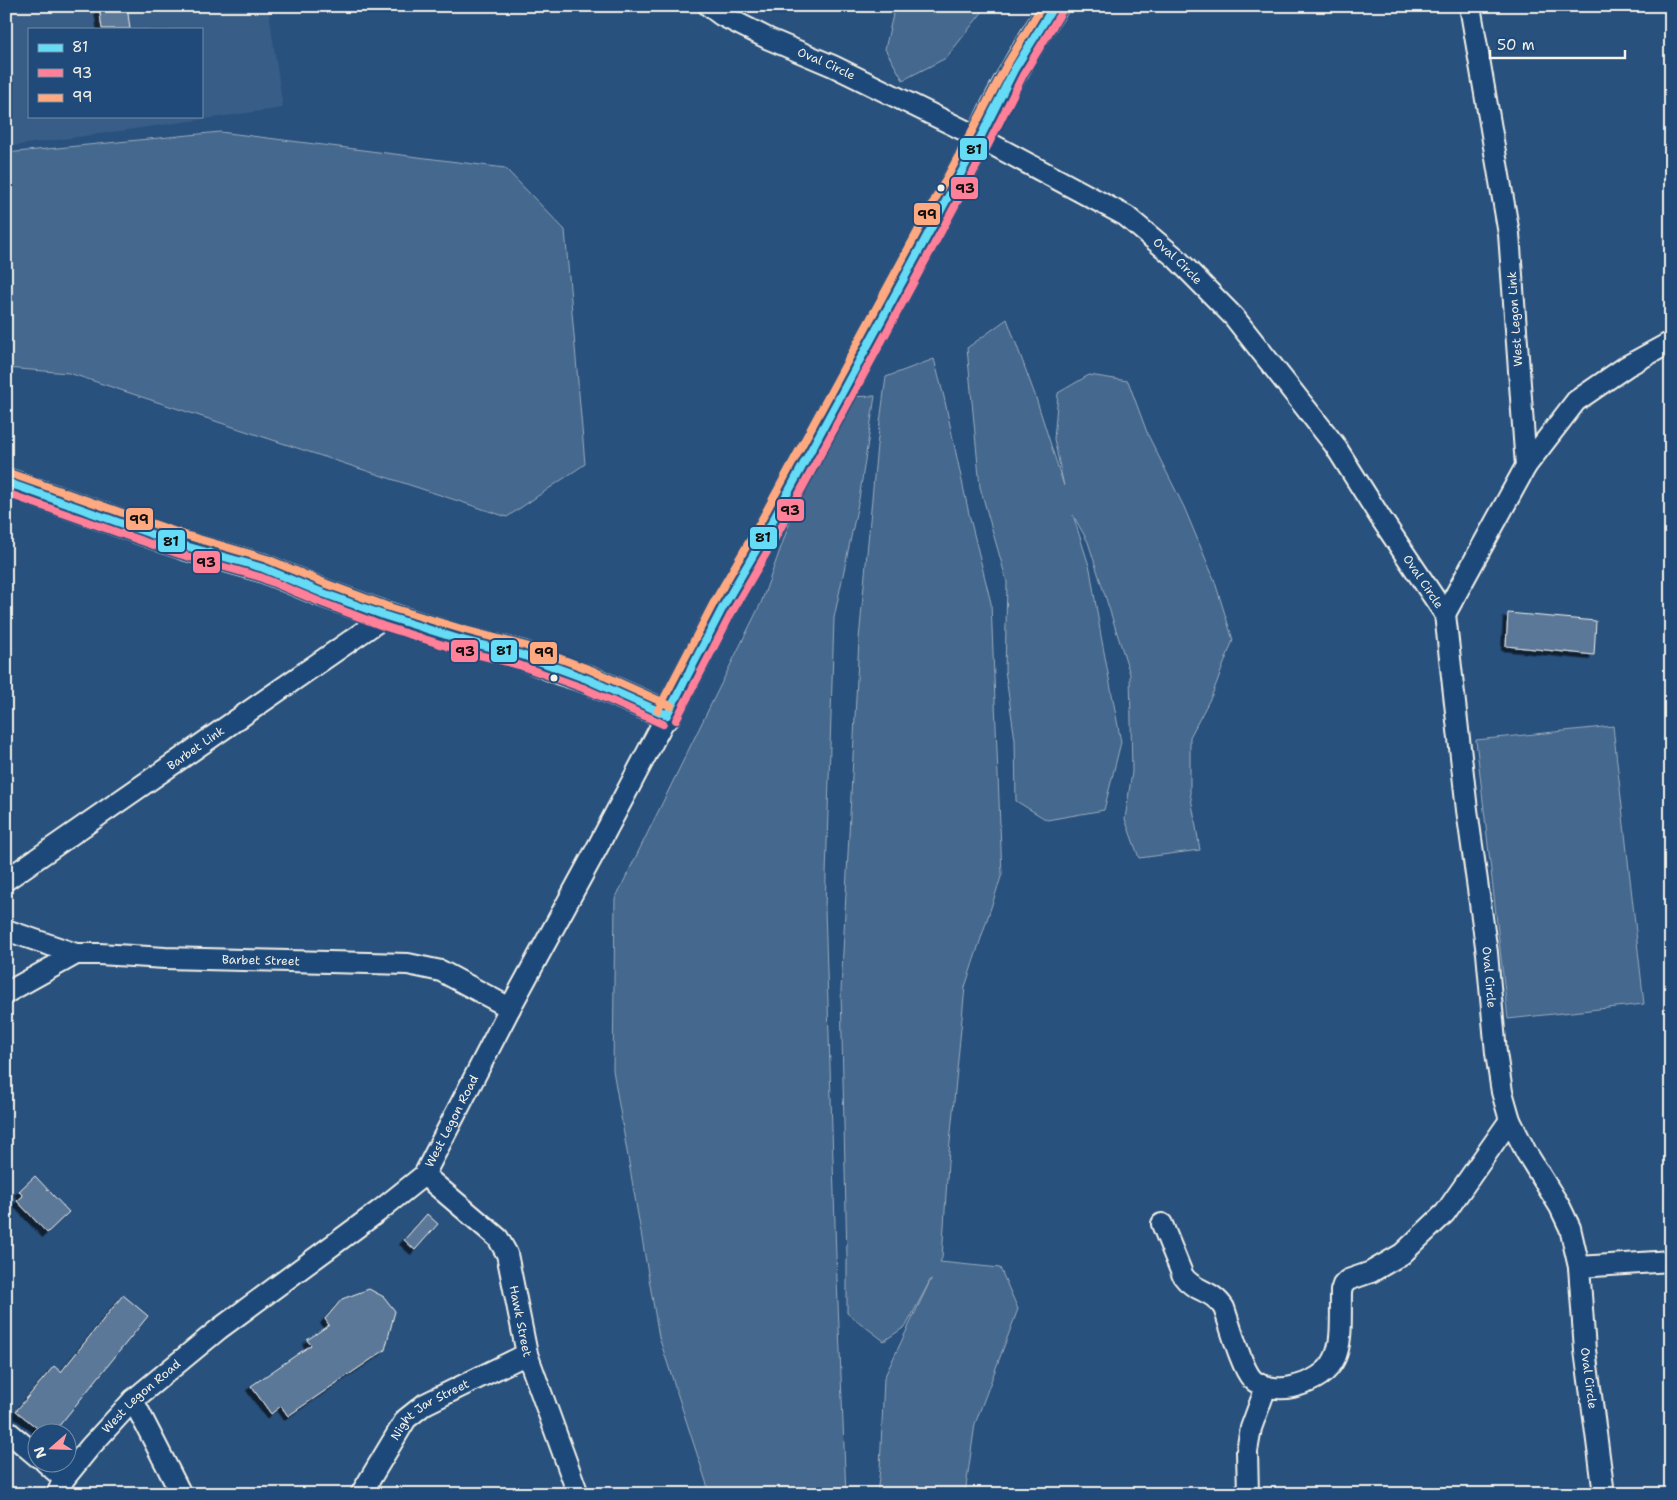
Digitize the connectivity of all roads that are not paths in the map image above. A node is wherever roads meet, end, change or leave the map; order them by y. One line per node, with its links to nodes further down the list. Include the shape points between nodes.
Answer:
1 (709, 6): 4 (street, Oval Circle, via 769,39 833,66)
2 (1054, 6): 4 (main road, via 999,98)
3 (1470, 6): 6 (street, West Legon Link, via 1509,234)
4 (980, 138): 8 (street, Oval Circle, via 1126,216 1176,258 1234,317 1334,444); 10 (main road)
5 (1671, 342): 6 (street, via 1627,366 1576,401)
6 (1526, 466): 8 (street)
7 (6, 482): 9 (main road, via 173,542 262,568)
8 (1445, 614): 16 (street, Oval Circle, via 1487,953 1496,1053)
9 (386, 616): 10 (main road, via 522,655 587,679); 11 (street, Barbet Link)
10 (667, 715): 15 (street, West Legon Road)
11 (6, 880)
12 (6, 930): 13 (street, Barbet Street)
13 (76, 954): 14 (street); 15 (street, Barbet Street, via 408,964 441,971)
14 (6, 993)
15 (510, 1008): 17 (street, West Legon Road)
16 (1510, 1120): 20 (street, Oval Circle, via 1560,1206 1570,1228); 22 (street, via 1445,1213 1402,1254 1343,1285 1340,1341 1328,1371 1304,1384 1288,1388)
17 (424, 1175): 21 (street, Hawk Street, via 498,1238 506,1254); 23 (street, West Legon Road, via 219,1329)
18 (1162, 1224): 22 (street, via 1183,1276 1190,1284 1219,1300 1244,1365 1252,1379)
19 (1671, 1260): 20 (street)
20 (1579, 1267): 32 (street, Oval Circle, via 1585,1350)
21 (527, 1354): 29 (street, Night Jar Street, via 425,1404 406,1419); 30 (street, Hawk Street)
22 (1266, 1387): 31 (street, via 1251,1428 1247,1450)
23 (133, 1400): 27 (street, West Legon Road, via 90,1448); 28 (street)
24 (6, 1430): 25 (street)
25 (28, 1448)
26 (51, 1472): 27 (street)
27 (61, 1487)
28 (181, 1494)
29 (361, 1494)
30 (578, 1494)
31 (1248, 1494)
32 (1604, 1494)

